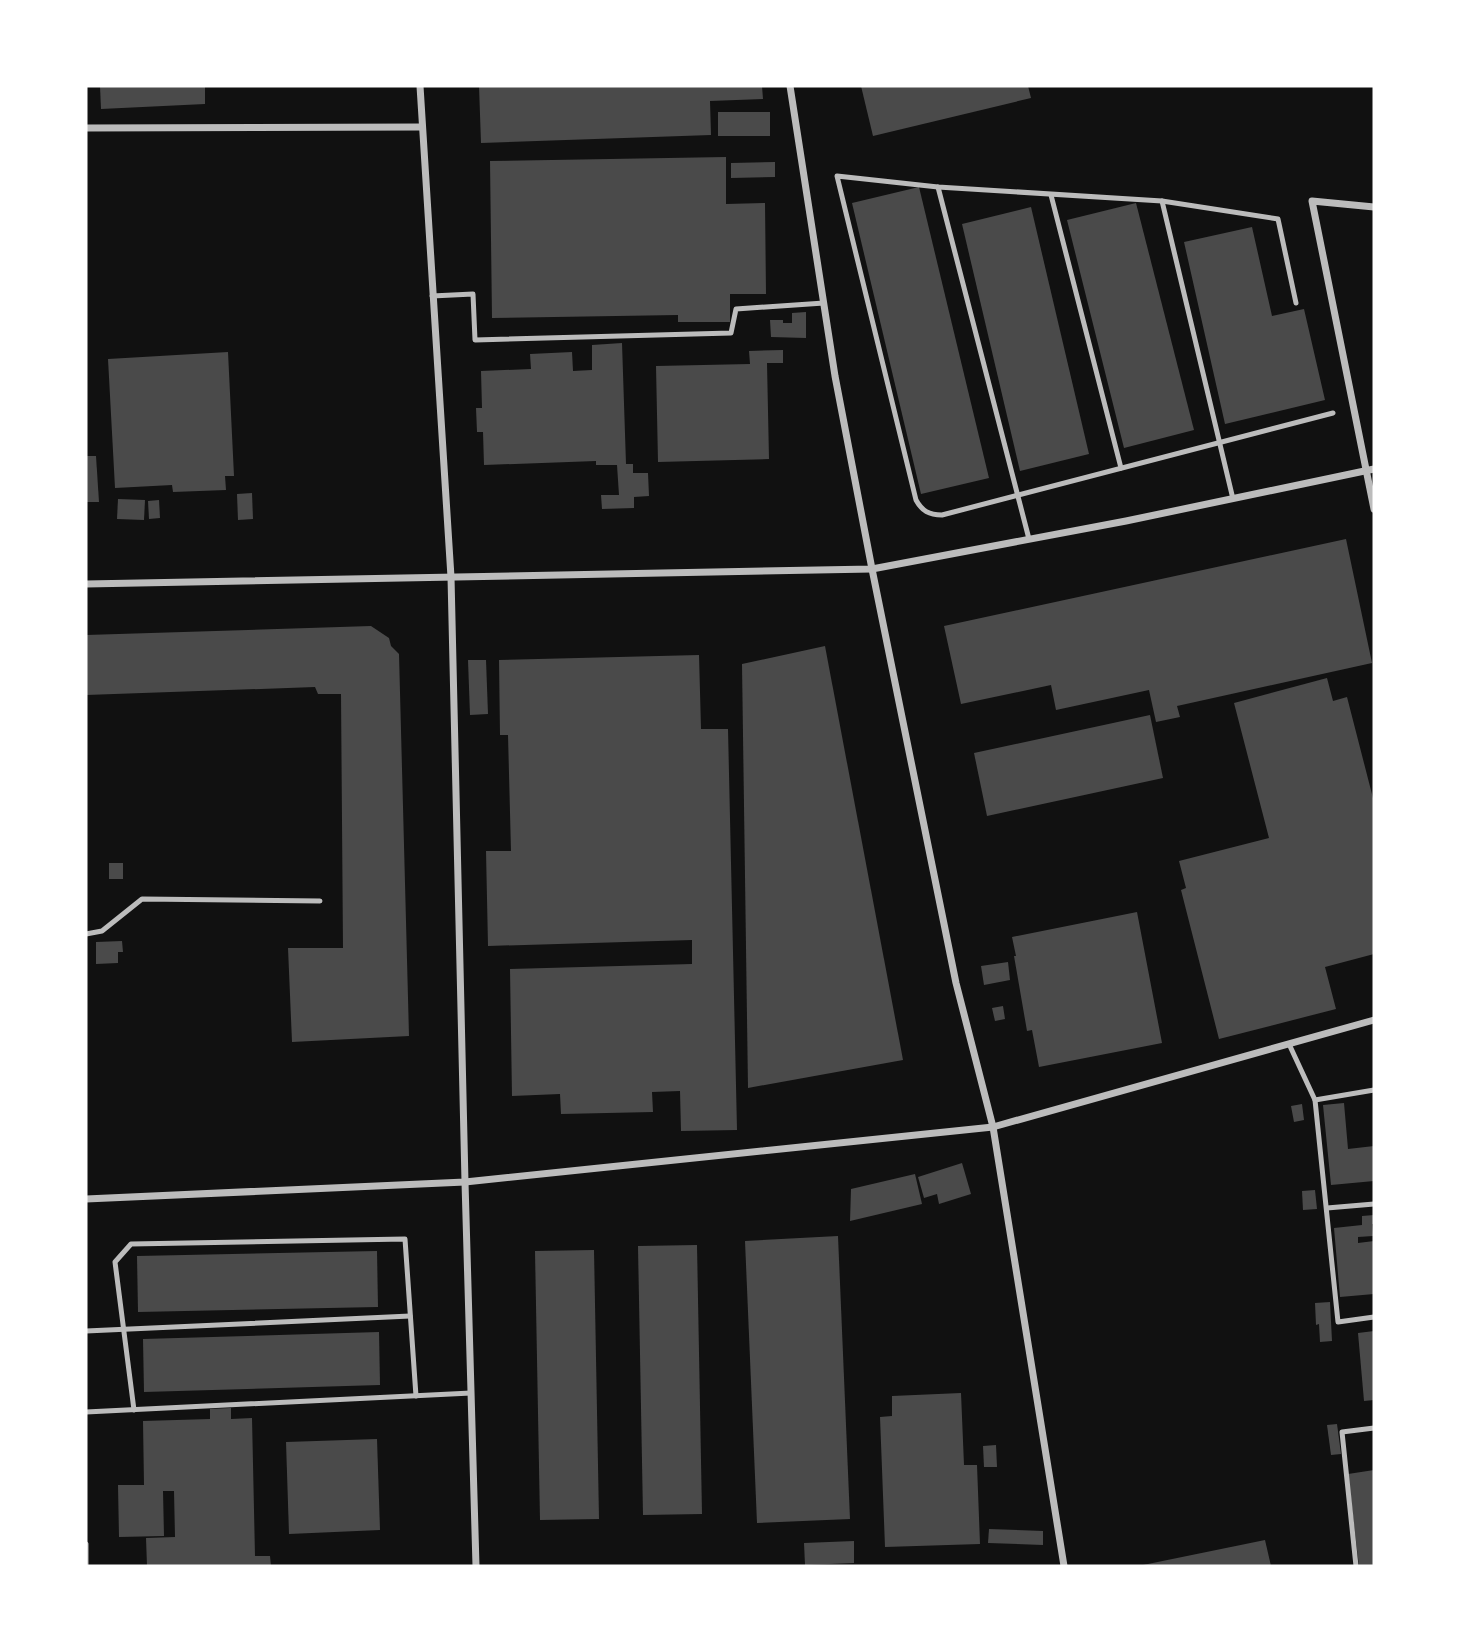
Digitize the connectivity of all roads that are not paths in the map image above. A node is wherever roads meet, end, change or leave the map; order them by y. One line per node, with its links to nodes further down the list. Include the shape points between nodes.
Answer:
1 (419, 86): 3 (street)
2 (790, 86): 10 (street)
3 (421, 127): 4 (street); 9 (street)
4 (86, 128)
5 (938, 187): 6 (lane); 17 (lane); 17 (lane, via 837,176 919,506 929,514 942,515)
6 (1051, 195): 7 (lane); 14 (lane)
7 (1163, 201): 11 (lane, via 1278,219); 13 (lane)
8 (1374, 207): 16 (street, via 1312,201)
9 (432, 296): 10 (lane, via 473,294 475,340 731,333 736,309); 22 (street)
10 (824, 303): 21 (street)
11 (1296, 303)
12 (1333, 413): 13 (lane)
13 (1220, 442): 14 (lane); 18 (lane)
14 (1121, 468): 17 (lane)
15 (1374, 469): 16 (street)
16 (1365, 471): 18 (street); 19 (street)
17 (1018, 495): 20 (lane)
18 (1233, 499): 20 (street)
19 (1374, 509)
20 (1029, 539): 21 (street)
21 (872, 569): 22 (street); 30 (street, via 956,983)
22 (451, 577): 23 (street); 31 (street)
23 (86, 584)
24 (320, 901): 25 (lane, via 142,899 102,931)
25 (86, 934)
26 (1374, 1020): 27 (street)
27 (1289, 1044): 29 (lane); 30 (street)
28 (1374, 1090): 29 (lane)
29 (1315, 1100): 34 (lane)
30 (993, 1127): 31 (street); 47 (street)
31 (465, 1181): 32 (street); 39 (street)
32 (86, 1199)
33 (1374, 1204): 34 (lane)
34 (1326, 1208): 36 (lane, via 1338,1322)
35 (410, 1316): 37 (lane); 37 (lane, via 405,1239 131,1244 115,1262); 40 (lane)
36 (1374, 1317)
37 (124, 1330): 38 (lane); 41 (lane)
38 (86, 1331)
39 (471, 1393): 40 (lane); 46 (street)
40 (416, 1396): 41 (lane)
41 (134, 1410): 42 (lane)
42 (86, 1412)
43 (1374, 1428): 48 (lane, via 1342,1432)
44 (86, 1544): 45 (lane)
45 (86, 1566)
46 (476, 1566)
47 (1064, 1566)
48 (1356, 1566)

